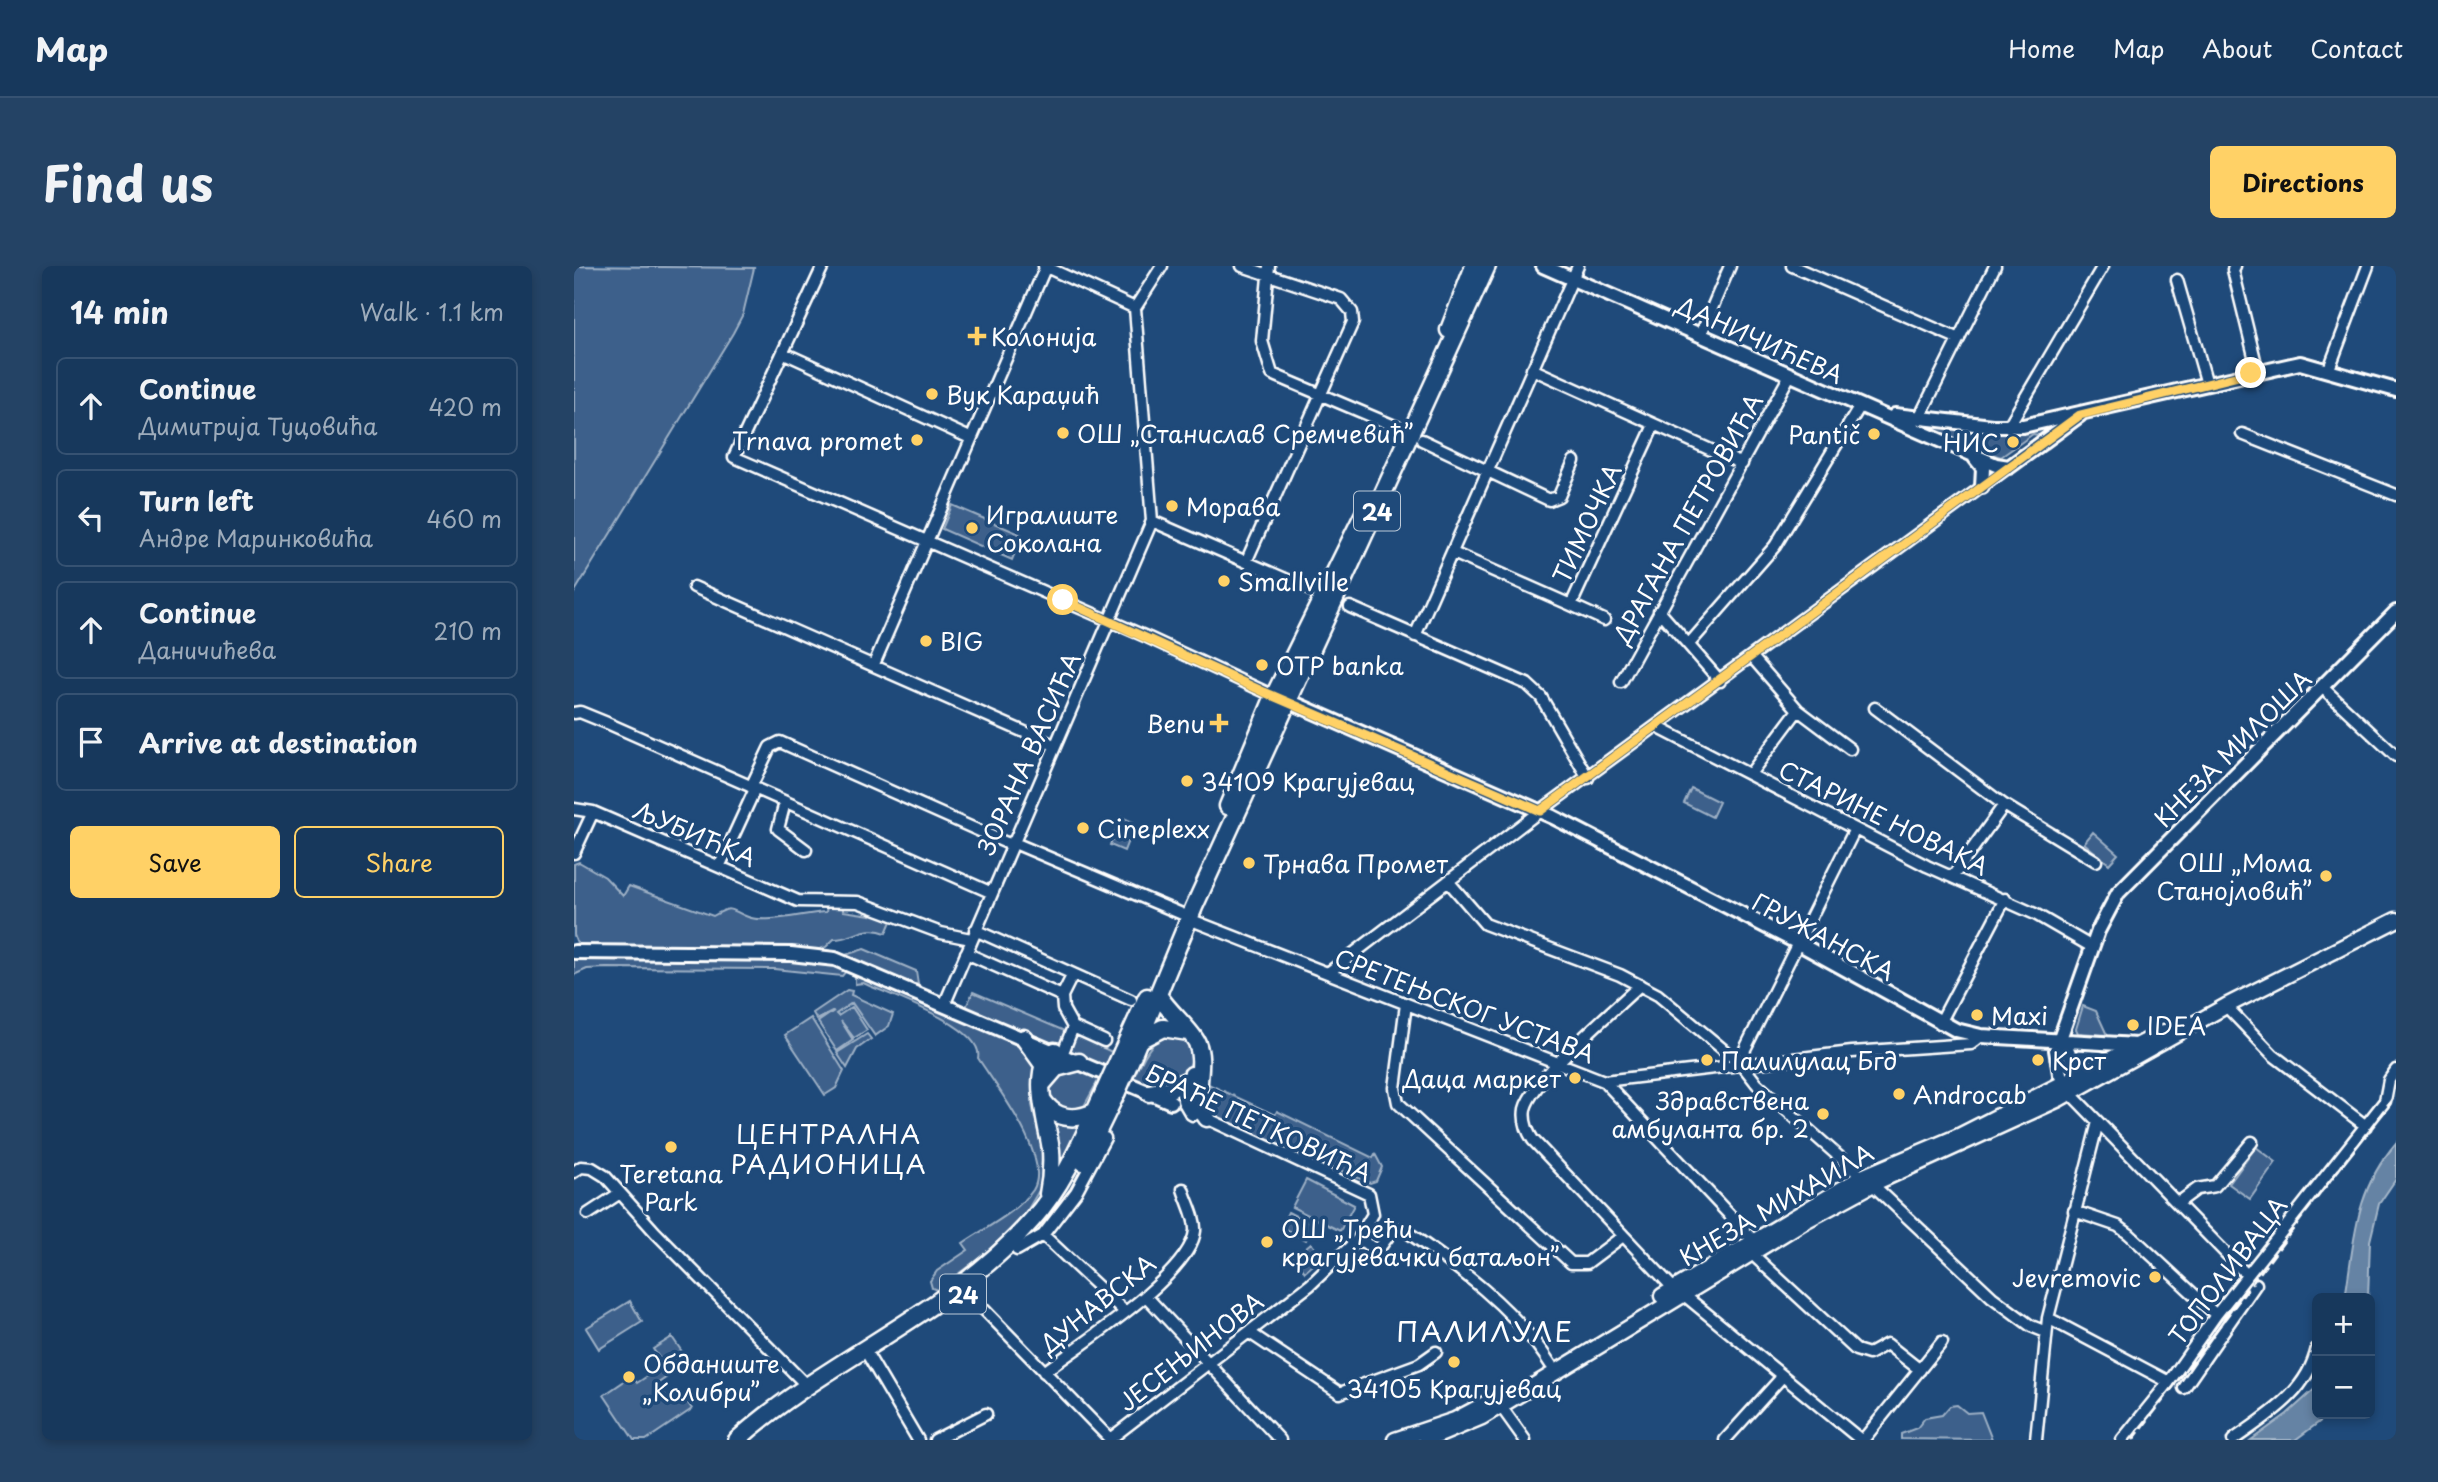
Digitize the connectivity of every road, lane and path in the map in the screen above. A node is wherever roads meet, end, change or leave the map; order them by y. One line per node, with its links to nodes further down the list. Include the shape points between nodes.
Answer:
1 (823, 266): 21 (street)
2 (1045, 266): 18 (street); 38 (street)
3 (1162, 266): 18 (street)
4 (1242, 266): 15 (street)
5 (1474, 266): 35 (main road, 24)
6 (1487, 266): 66 (main road, 24)
7 (1543, 266): 16 (street, ДАНИЧИЋЕВА)
8 (1578, 266): 16 (street)
9 (1730, 266): 19 (street)
10 (1792, 266): 20 (street)
11 (1996, 266): 20 (street)
12 (2103, 266): 34 (street)
13 (2368, 266): 23 (street)
14 (2233, 267): 24 (street)
15 (1268, 270): 28 (street, via 1262,333 1267,367 1272,374); 28 (street, via 1341,299 1352,312 1346,341)
16 (1573, 279): 19 (street, ДАНИЧИЋЕВА); 22 (street)
17 (2177, 280): 26 (street)
18 (1135, 308): 47 (street)
19 (1700, 336): 25 (street, ДАНИЧИЋЕВА)
20 (1959, 339): 32 (street)
21 (784, 353): 38 (street); 48 (street, via 734,457)
22 (1532, 369): 33 (street); 44 (street)
23 (2329, 369): 24 (street, ДАНИЧИЋЕВА, via 2300,363); 27 (street, ДАНИЧИЋЕВА)
24 (2259, 372): 26 (street, ДАНИЧИЋЕВА)
25 (1790, 375): 29 (street, ДАНИЧИЋЕВА); 42 (street, ДРАГАНА ПЕТРОВИЋА)
26 (2207, 384): 30 (street, ДАНИЧИЋЕВА)
27 (2396, 390)
28 (1320, 396): 35 (street); 50 (street)
29 (1860, 406): 32 (street, ДАНИЧИЋЕВА); 60 (street, via 1775,546)
30 (2080, 415): 31 (street, ДАНИЧИЋЕВА); 36 (street, ДАНИЧИЋЕВА)
31 (2044, 422): 34 (street, ДАНИЧИЋЕВА); 36 (street, via 2055,424)
32 (1916, 423): 34 (street, ДАНИЧИЋЕВА); 40 (street, ДАНИЧИЋЕВА)
33 (1654, 425): 42 (street); 53 (street, ТИМОЧКА)
34 (2008, 427)
35 (1404, 430): 66 (main road, 24)
36 (2056, 433): 43 (street, ДАНИЧИЋЕВА)
37 (2242, 434): 46 (street)
38 (970, 438): 48 (street)
39 (1422, 440): 44 (street)
40 (1975, 458): 43 (street, ДАНИЧИЋЕВА); 45 (street, via 1983,468)
41 (1574, 461): 44 (street, via 1554,500)
42 (1742, 464): 55 (street, ДРАГАНА ПЕТРОВИЋА)
43 (2009, 467): 45 (street)
44 (1487, 470): 49 (street)
45 (1982, 487): 61 (street)
46 (2396, 495)
47 (1152, 521): 50 (street); 57 (street, ЗОРАНА ВАСИЋА)
48 (927, 541): 57 (street); 62 (street)
49 (1453, 553): 53 (street); 59 (street)
50 (1246, 562): 52 (street)
51 (694, 587): 62 (street)
52 (1313, 591)
53 (1571, 605): 58 (street, ТИМОЧКА)
54 (1350, 607): 59 (street)
55 (1659, 611): 60 (street); 64 (street, ДРАГАНА ПЕТРОВИЋА)
56 (2396, 612): 65 (street, КНЕЗА МИЛОША)
57 (1109, 620): 66 (street); 71 (street, ЗОРАНА ВАСИЋА)
58 (1604, 620)
59 (1415, 636): 75 (street, via 1535,690)
60 (1689, 644): 63 (street)
61 (1752, 657): 63 (street); 68 (street)
62 (874, 664): 71 (street)
63 (1720, 681): 70 (street)
64 (1621, 682)
65 (2322, 687): 73 (street); 96 (street, КНЕЗА МИЛОША, via 2128,881 2111,904)
66 (1281, 698): 80 (street, ГРУЖАНСКА); 92 (main road, 24)
67 (1875, 708): 78 (street)
68 (1798, 710): 72 (street); 74 (street)
69 (577, 712): 76 (street)
70 (1657, 727): 74 (street, СТАРИНЕ НОВАКА); 75 (street)
71 (1054, 745): 83 (street, ЗОРАНА ВАСИЋА)
72 (1850, 748)
73 (2396, 756)
74 (1750, 774): 82 (street, СТАРИНЕ НОВАКА)
75 (1588, 778): 80 (street)
76 (753, 788): 77 (street); 83 (street, СРЕТЕЊСКОГ УСТАВА, via 770,747 780,742); 87 (street)
77 (785, 802): 84 (street, via 778,829); 90 (street)
78 (2004, 805): 86 (street); 88 (street)
79 (574, 809): 81 (street, ЉУБИЋКА)
80 (1540, 811): 89 (street); 95 (street, ГРУЖАНСКА)
81 (593, 812): 85 (street); 87 (street, ЉУБИЋКА)
82 (1855, 829): 88 (street, СТАРИНЕ НОВАКА); 95 (street)
83 (1012, 843): 90 (street, ЗОРАНА ВАСИЋА); 92 (street, СРЕТЕЊСКОГ УСТАВА)
84 (806, 850)
85 (574, 853)
86 (2096, 861)
87 (720, 865): 94 (street, ЉУБИЋКА, via 798,901 858,902 941,933)
88 (1953, 876): 91 (street, СТАРИНЕ НОВАКА)
89 (1448, 881): 99 (street); 101 (street, via 1485,924)
90 (990, 892): 94 (street, ЗОРАНА ВАСИЋА)
91 (2004, 899): 96 (street, СТАРИНЕ НОВАКА); 108 (street)
92 (1186, 917): 99 (street, СРЕТЕЊСКОГ УСТАВА); 103 (main road, 24); 117 (main road, 24)
93 (2396, 920): 107 (main road, КНЕЗА МИХАИЛА)
94 (973, 934): 98 (street, ЗОРАНА ВАСИЋА); 100 (street)
95 (1798, 943): 108 (street, ГРУЖАНСКА); 121 (street, via 1745,1049)
96 (2092, 947): 115 (street, КНЕЗА МИЛОША)
97 (574, 952): 105 (street, via 821,956)
98 (965, 953): 102 (street); 105 (street, ЗОРАНА ВАСИЋА)
99 (1328, 973): 106 (street, СРЕТЕЊСКОГ УСТАВА)
100 (1073, 974): 102 (street); 104 (street)
101 (1640, 985): 120 (street); 121 (street, via 1664,999)
102 (1062, 996): 109 (street)
103 (1159, 996): 110 (main road); 113 (main road, 24)
104 (1131, 1000)
105 (945, 1003): 112 (street)
106 (1406, 1004): 120 (street, СРЕТЕЊСКОГ УСТАВА); 144 (street, via 1395,1088 1398,1103 1571,1263 1587,1263)
107 (2226, 1006): 116 (main road, КНЕЗА МИХАИЛА, via 2206,1010); 125 (main road, КНЕЗА МИХАИЛА); 132 (street, via 2273,1055)
108 (1940, 1023): 111 (street, ГРУЖАНСКА)
109 (1073, 1027): 114 (street); 118 (street)
110 (1190, 1033): 113 (main road, via 1163,1028); 123 (main road, via 1198,1046)
111 (1981, 1036): 115 (street, ГРУЖАНСКА); 121 (street, СРЕТЕЊСКОГ УСТАВА, via 1971,1044)
112 (1024, 1038): 118 (main road)
113 (1140, 1040): 117 (main road, 24)
114 (1104, 1041)
115 (2060, 1041): 116 (street, ГРУЖАНСКА); 125 (street, via 2068,1051)
116 (2137, 1045): 125 (main road, КНЕЗА МИХАИЛА)
117 (1127, 1055): 126 (main road, 24, bridge)
118 (1054, 1059): 119 (main road); 127 (main road)
119 (1079, 1062): 126 (street)
120 (1557, 1065): 124 (street, СРЕТЕЊСКОГ УСТАВА); 144 (street, via 1527,1104 1528,1133)
121 (1743, 1066): 124 (street, СРЕТЕЊСКОГ УСТАВА); 136 (street, via 1757,1084)
122 (2396, 1070): 132 (street, ТОПОЛИВАЦА, via 2389,1080 2387,1098)
123 (1194, 1080): 128 (main road); 129 (main road); 129 (main road, via 1199,1103)
124 (1604, 1082): 146 (street)
125 (2074, 1084): 131 (street); 136 (main road, КНЕЗА МИХАИЛА, via 1991,1132)
126 (1113, 1087): 128 (street, БРАЋЕ ПЕТКОВИЋА); 130 (main road, 24); 147 (main road, 24, via 1068,1189)
127 (1043, 1091): 130 (main road, via 1051,1111 1061,1117); 139 (main road, via 1051,1153)
128 (1149, 1093): 129 (street, БРАЋЕ ПЕТКОВИЋА)
129 (1189, 1108): 145 (street, БРАЋЕ ПЕТКОВИЋА, via 1369,1194 1373,1214)
130 (1094, 1112): 139 (main road, 24, via 1070,1165)
131 (2098, 1122): 140 (street); 141 (street)
132 (2366, 1126): 148 (street, ТОПОЛИВАЦА)
133 (1105, 1138): 143 (street, via 1076,1192)
134 (2252, 1143): 140 (street, via 2215,1186 2197,1189)
135 (574, 1172): 138 (street, via 592,1168)
136 (1867, 1181): 146 (main road, КНЕЗА МИХАИЛА); 156 (street, via 1993,1297)
137 (1183, 1189): 152 (street, ДУНАВСКА, via 1195,1222 1194,1235 1169,1275)
138 (620, 1193): 142 (street); 168 (street)
139 (1047, 1201): 168 (main road, 24, via 1008,1245 971,1276)
140 (2178, 1203): 148 (street)
141 (2074, 1211): 154 (street, via 2129,1234); 155 (street)
142 (588, 1214)
143 (1043, 1235): 147 (street); 153 (street)
144 (1623, 1236): 151 (street)
145 (1358, 1239): 157 (street, ЈЕСЕЊИНОВА); 163 (street, via 1378,1250 1392,1231 1403,1229 1502,1305)
146 (1752, 1247): 151 (main road, КНЕЗА МИХАИЛА); 164 (street, via 1856,1350 1869,1354 1887,1344)
147 (1017, 1250): 150 (main road, 24)
148 (2247, 1275): 154 (street, ТОПОЛИВАЦА)
149 (2256, 1283): 169 (street, ТОПОЛИВАЦА)
150 (967, 1292): 161 (main road, 24); 165 (street)
151 (1679, 1292): 163 (main road, КНЕЗА МИХАИЛА); 166 (street); 170 (main road, КНЕЗА МИХАИЛА)
152 (1146, 1296): 153 (street, ДУНАВСКА); 162 (street)
153 (1124, 1311): 165 (street, ДУНАВСКА)
154 (2216, 1315): 167 (street, ТОПОЛИВАЦА)
155 (2049, 1318): 156 (street); 167 (street)
156 (2046, 1332): 183 (street)
157 (1250, 1333): 159 (street, via 1340,1393 1419,1364); 162 (street, ЈЕСЕЊИНОВА)
158 (1942, 1342): 164 (street)
159 (1436, 1352)
160 (2314, 1356): 185 (street, via 2295,1392)
161 (869, 1357): 173 (main road, 24); 174 (street)
162 (1209, 1364): 176 (street, ЈЕСЕЊИНОВА); 177 (street)
163 (1551, 1365): 170 (main road, КНЕЗА МИХАИЛА)
164 (1920, 1370): 182 (street)
165 (1044, 1372): 176 (street)
166 (1782, 1377): 181 (street); 182 (street)
167 (2169, 1382): 184 (street, ТОПОЛИВАЦА)
168 (807, 1386): 172 (main road, 24)
169 (2184, 1388)
170 (1498, 1402): 178 (main road, КНЕЗА МИХАИЛА); 179 (main road, КНЕЗА МИХАИЛА, via 1463,1426); 180 (street)
171 (986, 1414): 175 (street)
172 (737, 1440)
173 (753, 1440)
174 (918, 1440)
175 (935, 1440)
176 (1110, 1440)
177 (1280, 1440)
178 (1395, 1440)
179 (1427, 1440)
180 (1525, 1440)
181 (1725, 1440)
182 (1862, 1440)
183 (2036, 1440)
184 (2122, 1440)
185 (2233, 1440)

